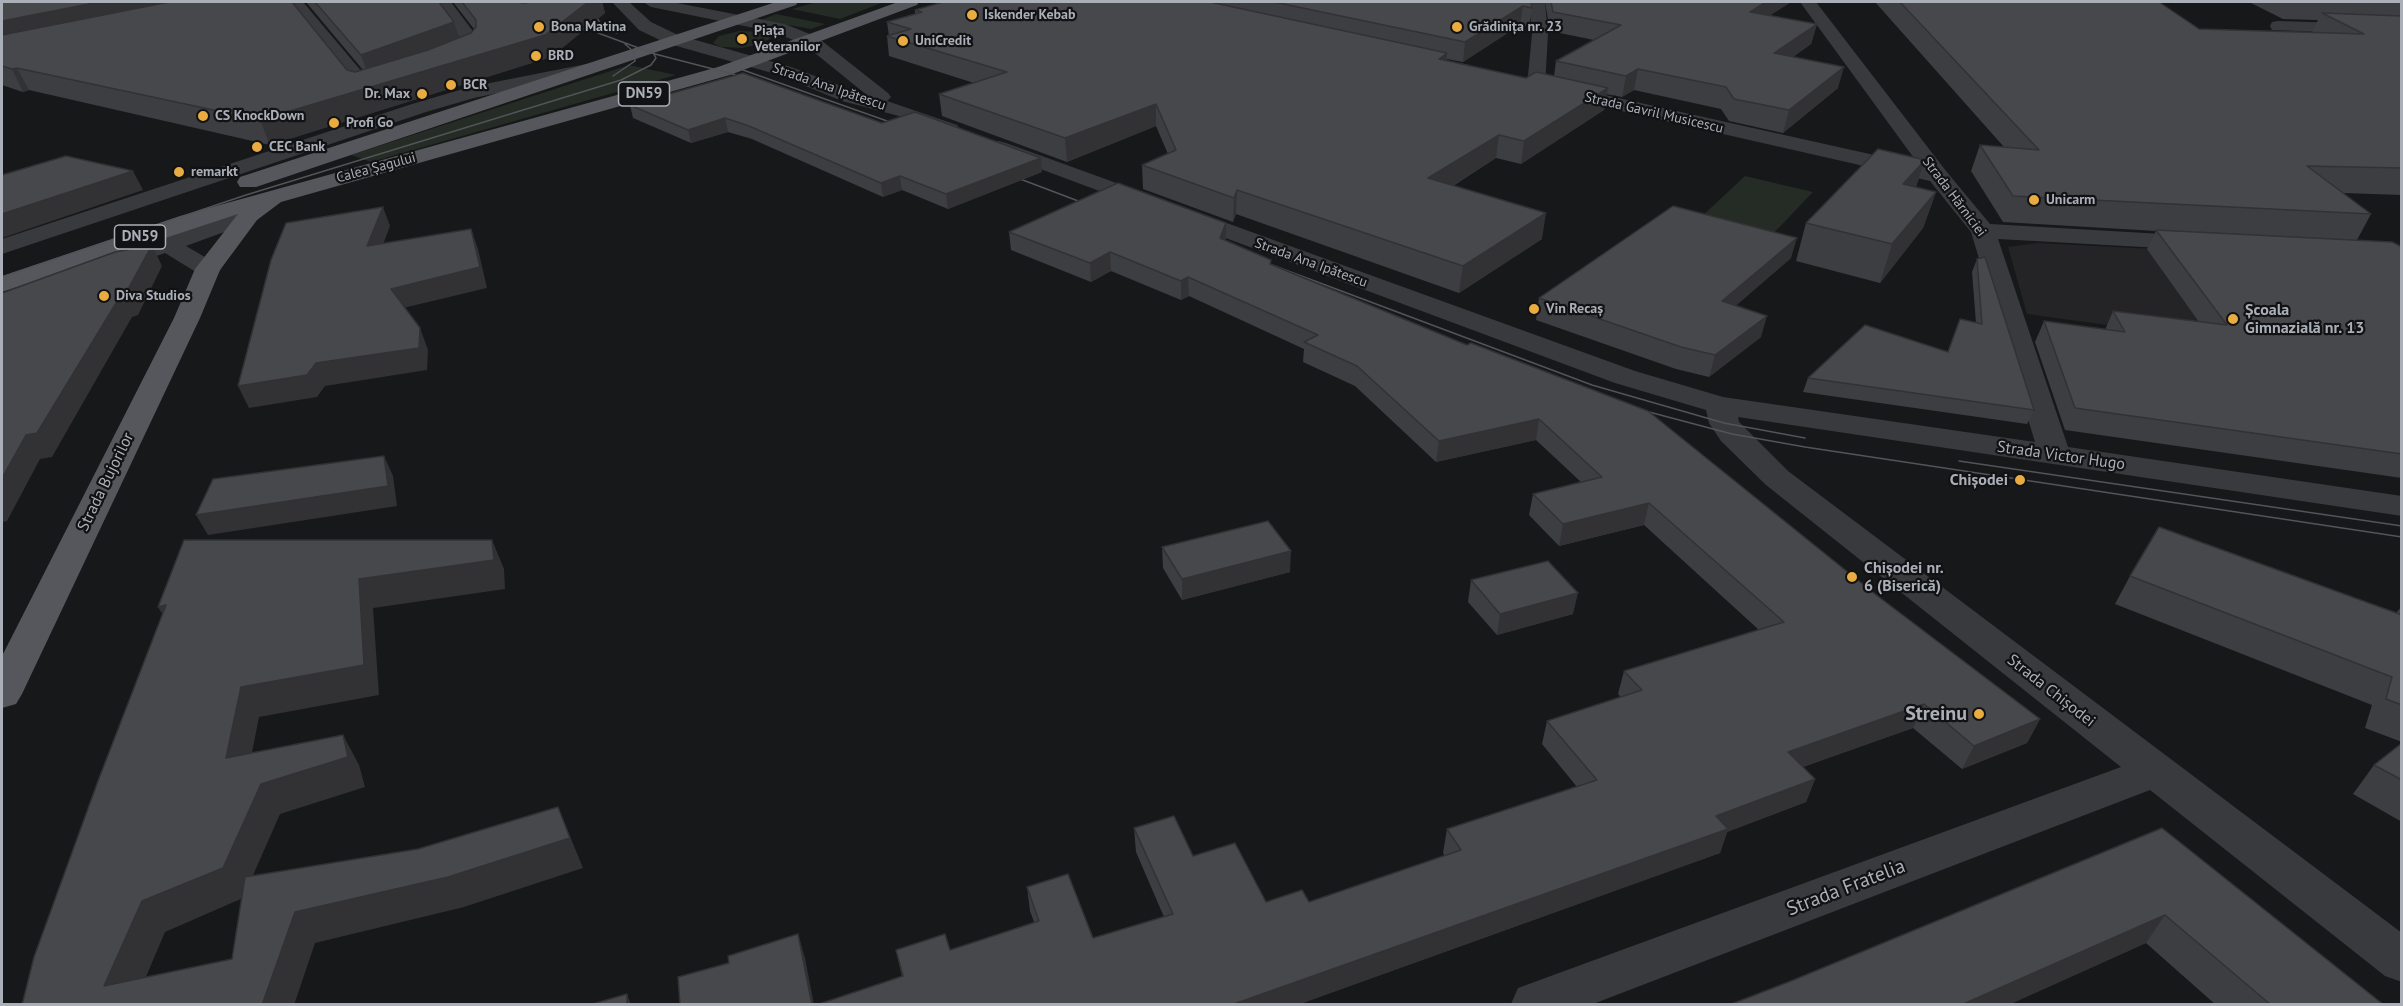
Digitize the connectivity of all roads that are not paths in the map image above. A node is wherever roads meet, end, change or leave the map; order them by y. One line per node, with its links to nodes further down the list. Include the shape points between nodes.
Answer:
1 (295, 2): 17 (street, via 364,87)
2 (443, 2): 15 (street, via 472,42 471,48)
3 (620, 2): 12 (street, via 645,26)
4 (651, 2): 9 (street)
5 (790, 2): 9 (main road, DN59)
6 (911, 2): 13 (main road, DN59)
7 (1537, 2): 19 (street, via 1540,34)
8 (1808, 2): 21 (street, Strada Hărniciei)
9 (735, 18): 12 (main road, DN59); 13 (street, via 779,28)
10 (2278, 26): 11 (street)
11 (2402, 30)
12 (672, 39): 14 (street); 16 (main road, Calea Șagului / DN59)
13 (811, 41): 14 (main road, DN59); 20 (street, Strada Ana Ipătescu, via 871,91)
14 (753, 62): 20 (street, Strada Ana Ipătescu, via 849,97); 22 (main road, Calea Șagului / DN59)
15 (429, 66)
16 (585, 69): 27 (street, Calea Șagului, via 419,108); 28 (main road, Calea Șagului / DN59)
17 (407, 73)
18 (1513, 81): 19 (street, Strada Gavril Musicescu)
19 (1536, 86): 21 (street, Strada Gavril Musicescu)
20 (906, 112): 32 (street, Strada Ana Ipătescu, via 1625,377)
21 (1933, 170): 24 (street, Strada Hărniciei)
22 (280, 194): 23 (main road, Strada Bujorilor); 30 (main road, Calea Șagului / DN59)
23 (249, 215): 26 (street); 29 (main road, Strada Bujorilor)
24 (1983, 231): 25 (street); 33 (street, Strada Hărniciei)
25 (2215, 244)
26 (168, 245): 29 (street); 31 (street)
27 (2, 247)
28 (2, 265)
29 (208, 269): 35 (main road, Strada Bujorilor)
30 (2, 284)
31 (2, 303)
32 (1720, 405): 33 (street, Strada Victor Hugo); 36 (street, Strada Chișodei, via 1724,423 1732,434 1777,478)
33 (2055, 455): 34 (street, Strada Victor Hugo)
34 (2402, 506)
35 (2, 694)
36 (2156, 771): 37 (street, Strada Chișodei); 38 (street, Strada Fratelia)
37 (2402, 961)
38 (1536, 1005)

